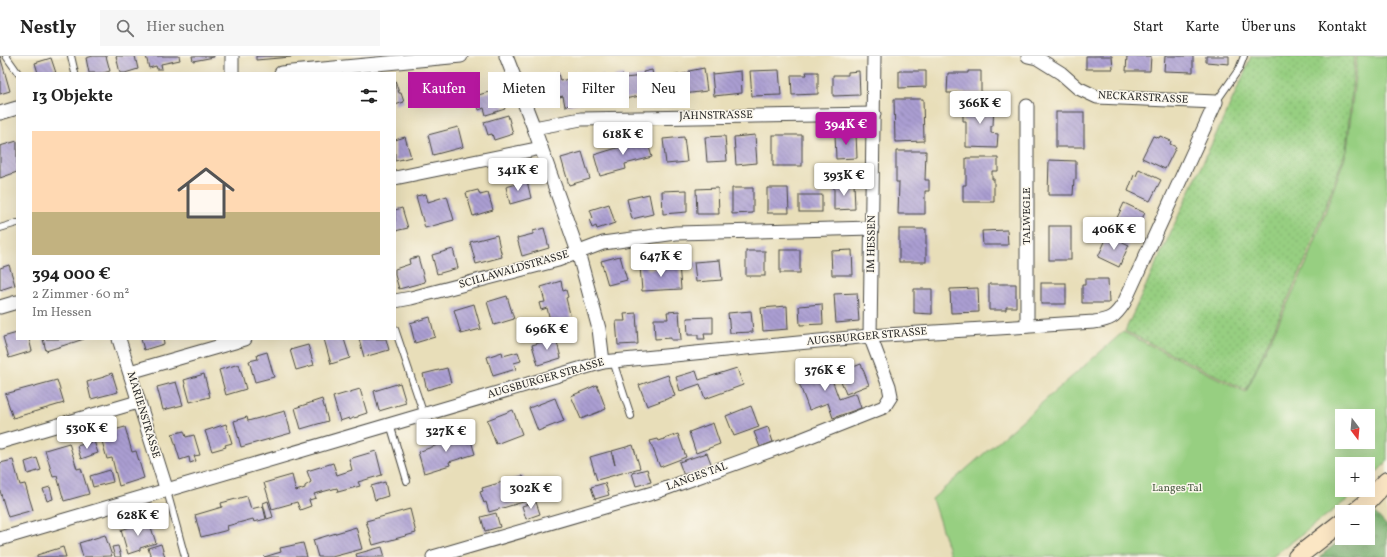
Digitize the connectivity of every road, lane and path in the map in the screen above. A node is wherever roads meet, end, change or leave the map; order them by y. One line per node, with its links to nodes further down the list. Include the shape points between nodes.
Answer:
1 (6, 56): 9 (lane)
2 (71, 56): 10 (lane)
3 (232, 56): 11 (street)
4 (461, 56): 12 (street)
5 (506, 56): 18 (street)
6 (874, 56): 17 (street, IM HESSEN)
7 (1028, 56): 13 (street, NECKARSTRASSE, via 1037,58 1061,73 1078,88 1097,97)
8 (1244, 56): 13 (lane, via 1239,69)
9 (17, 72)
10 (75, 72)
11 (232, 72)
12 (292, 72)
13 (1216, 102): 28 (street, AUGSBURGER STRASSE, via 1118,312 1108,320)
14 (1027, 106): 28 (street, TALWEGLE)
15 (16, 108): 16 (street)
16 (0, 113)
17 (874, 114): 18 (street, JAHNSTRASSE, via 581,118); 23 (street, IM HESSEN)
18 (534, 128): 19 (street)
19 (541, 148): 20 (street); 24 (street)
20 (396, 178)
21 (16, 223): 22 (lane)
22 (0, 228)
23 (872, 228): 24 (street, SCILLAWALDSTRASSE, via 676,233 603,243); 30 (street, IM HESSEN)
24 (578, 252): 25 (street, SCILLAWALDSTRASSE, via 558,260); 33 (street)
25 (396, 301)
26 (16, 302): 27 (street)
27 (0, 307)
28 (1027, 326): 30 (street, AUGSBURGER STRASSE)
29 (396, 332): 36 (lane)
30 (870, 336): 33 (street, AUGSBURGER STRASSE); 47 (street, LANGES TAL, via 889,386 890,396 884,406 803,439 656,492)
31 (119, 340): 34 (street, MARIENSTRASSE)
32 (242, 340): 34 (street)
33 (608, 361): 36 (street, AUGSBURGER STRASSE); 37 (lane)
34 (130, 372): 35 (street, MARIENSTRASSE)
35 (138, 402): 39 (street); 42 (street, MARIENSTRASSE)
36 (424, 415): 38 (street, AUGSBURGER STRASSE)
37 (631, 416)
38 (390, 424): 40 (lane); 42 (street, AUGSBURGER STRASSE)
39 (0, 442)
40 (407, 481)
41 (1387, 481): 43 (main road)
42 (167, 491): 45 (street, AUGSBURGER STRASSE); 46 (lane)
43 (1364, 505)
44 (1335, 527): 48 (main road)
45 (0, 540)
46 (184, 557)
47 (433, 557)
48 (1297, 557)

